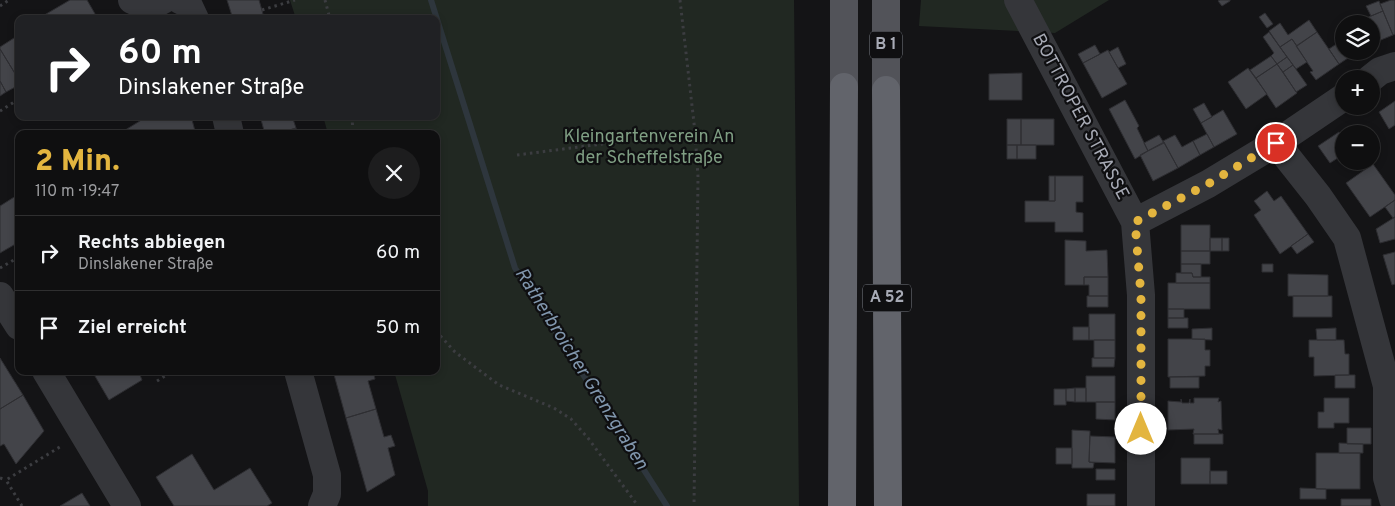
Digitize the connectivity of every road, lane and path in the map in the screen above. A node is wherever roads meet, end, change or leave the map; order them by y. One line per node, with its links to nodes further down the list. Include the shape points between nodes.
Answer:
1 (9, 0): 11 (path)
2 (132, 0): 3 (street, via 150,6)
3 (163, 0)
4 (180, 0): 13 (street, via 188,4)
5 (295, 0): 12 (path)
6 (325, 0): 14 (path)
7 (680, 0): 22 (path)
8 (844, 0): 17 (main road, B 1)
9 (886, 0): 18 (main road, B 1)
10 (1018, 0): 25 (street, BOTTROPER STRASSE)
11 (0, 6)
12 (262, 10)
13 (193, 15)
14 (329, 15)
15 (1395, 66): 16 (street)
16 (1380, 72)
17 (844, 87): 42 (highway, A 52)
18 (886, 90): 43 (highway, A 52)
19 (15, 102): 21 (path)
20 (1335, 102): 23 (street)
21 (0, 111)
22 (695, 132): 24 (path); 41 (path, via 698,177)
23 (1276, 143): 25 (street, via 1208,184); 36 (street, via 1347,238 1388,386 1387,478)
24 (517, 155)
25 (1135, 222): 44 (street, BOTTROPER STRASSE, via 1141,295)
26 (15, 259): 27 (path)
27 (0, 268)
28 (440, 335): 40 (path, via 456,352 499,385 554,408 571,419)
29 (49, 375): 33 (street)
30 (167, 375): 32 (path)
31 (299, 375): 39 (street, via 327,475 327,494)
32 (157, 381)
33 (93, 445): 35 (path); 38 (street)
34 (0, 478): 35 (path)
35 (6, 480): 37 (path)
36 (1393, 499)
37 (22, 506)
38 (127, 506)
39 (322, 506)
40 (638, 506)
41 (694, 506)
42 (842, 506)
43 (888, 506)
44 (1141, 506)

